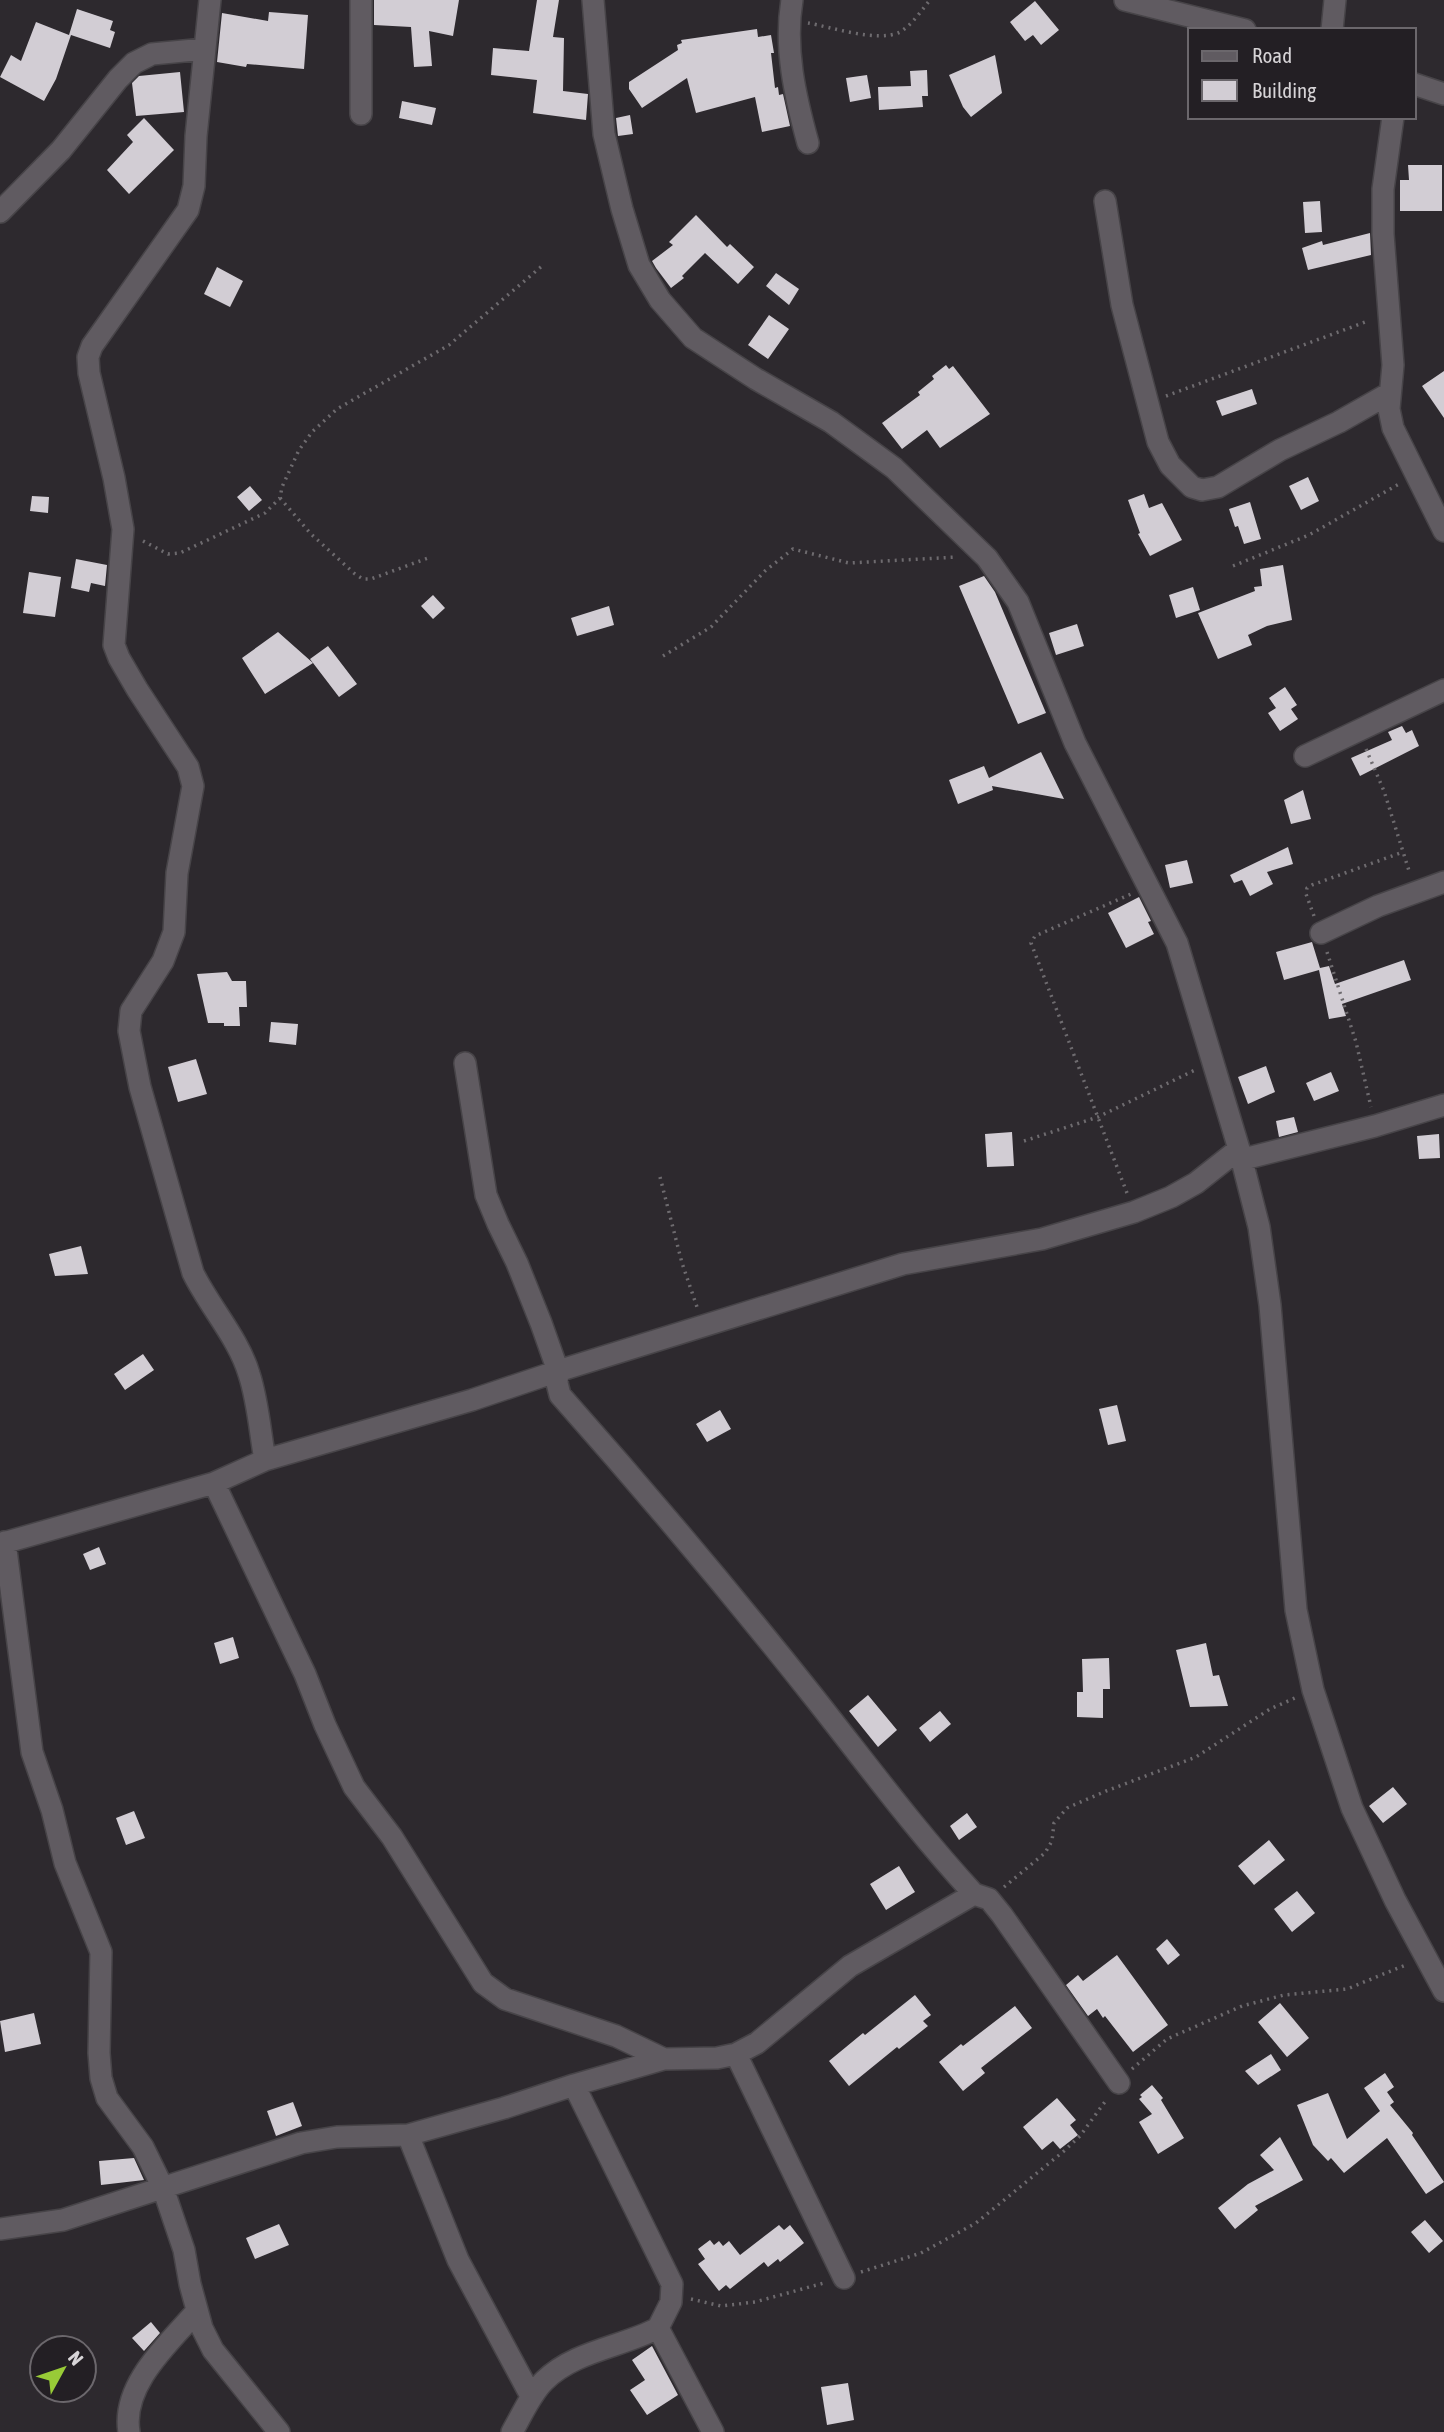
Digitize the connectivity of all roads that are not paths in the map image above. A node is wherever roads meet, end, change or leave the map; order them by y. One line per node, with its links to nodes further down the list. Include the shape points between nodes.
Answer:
1 (209, 0): 9 (street)
2 (361, 0): 12 (street)
3 (593, 0): 25 (street, via 604,134 639,265 660,300 693,338 831,422 894,468 987,558 1018,602 1075,743 1177,943)
4 (1125, 0): 7 (street)
5 (1335, 0): 8 (street)
6 (790, 9): 14 (street, via 790,58)
7 (1237, 28)
8 (1332, 28)
9 (205, 49): 16 (street, via 152,54 135,63 61,150); 27 (street, via 194,186 188,209 88,357 123,529 114,645 188,767 193,786 177,873 174,932 163,961 131,1011 129,1031 140,1087 193,1273 249,1373)
10 (1416, 85): 11 (street)
11 (1444, 94)
12 (361, 114)
13 (1393, 119): 17 (street, via 1383,189 1393,365)
14 (808, 143)
15 (1105, 201): 17 (street, via 1122,305 1158,442 1170,465 1192,487 1218,486)
16 (0, 212)
17 (1390, 393): 18 (street, via 1391,420)
18 (1444, 531)
19 (1444, 690): 20 (street)
20 (1305, 755)
21 (1444, 882): 22 (street)
22 (1321, 933)
23 (465, 1063): 26 (street, via 486,1195)
24 (1444, 1105): 25 (street, via 1375,1126)
25 (1239, 1155): 26 (street, via 1171,1197 1134,1212 1042,1240 903,1264); 31 (street, via 1259,1227 1270,1305 1296,1610 1313,1690 1352,1808)
26 (558, 1371): 27 (street); 30 (street, via 561,1395 653,1500 940,1857)
27 (265, 1460): 28 (street)
28 (214, 1483): 29 (street); 33 (street, via 354,1787 392,1837 483,1983 505,1999 616,2036)
29 (2, 1543): 37 (street, via 32,1752 65,1863 101,1952 101,2078 107,2098 143,2147)
30 (982, 1897): 32 (street, via 850,1966 757,2043); 34 (street, via 1019,1937)
31 (1444, 1991)
32 (736, 2054): 33 (street); 39 (street)
33 (664, 2059): 35 (street)
34 (1119, 2083)
35 (574, 2085): 36 (street); 41 (street, via 672,2284 671,2302)
36 (408, 2135): 37 (street, via 301,2143); 42 (street, via 457,2260)
37 (163, 2188): 38 (street, via 63,2220); 40 (street, via 184,2250)
38 (0, 2230)
39 (844, 2278)
40 (197, 2311): 43 (street, via 136,2387); 44 (street, via 213,2350)
41 (658, 2328): 42 (street, via 565,2365); 46 (street)
42 (531, 2396): 45 (street)
43 (129, 2432)
44 (279, 2432)
45 (512, 2432)
46 (713, 2432)

